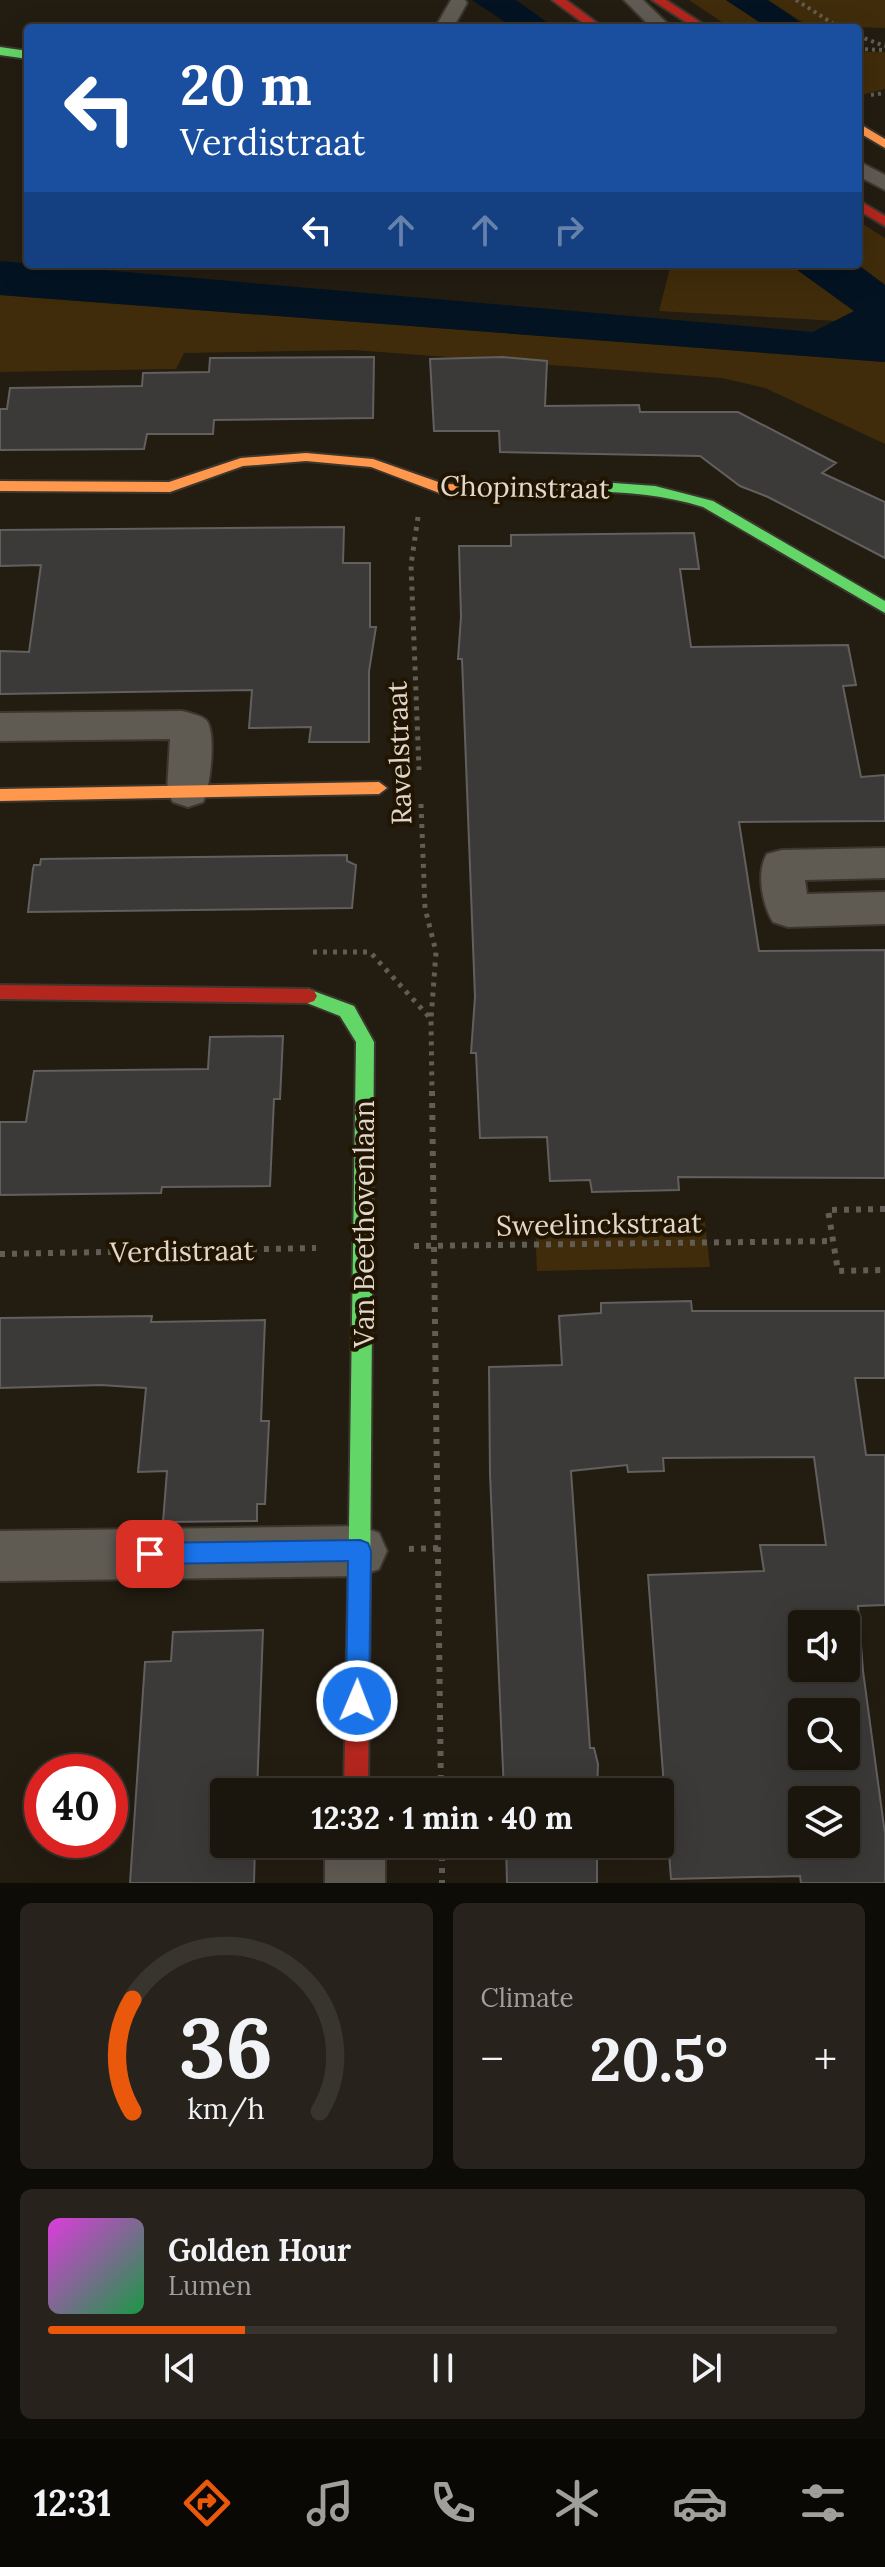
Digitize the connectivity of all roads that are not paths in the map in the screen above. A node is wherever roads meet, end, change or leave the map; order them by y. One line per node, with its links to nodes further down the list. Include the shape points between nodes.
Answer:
1 (558, 0): 6 (main road)
2 (633, 0): 7 (lane)
3 (658, 0): 8 (main road)
4 (458, 3): 5 (lane)
5 (446, 24)
6 (592, 24)
7 (659, 24)
8 (697, 24)
9 (0, 51): 10 (main road)
10 (24, 54)
11 (862, 130): 12 (main road)
12 (885, 144)
13 (862, 172): 14 (lane)
14 (881, 182)
15 (862, 207): 16 (main road)
16 (885, 222)
17 (0, 486): 18 (main road, Chopinstraat, via 170,487 250,460 351,459 454,491 645,487 708,504)
18 (885, 608)
19 (0, 727): 21 (street, via 182,725 191,729)
20 (379, 788): 21 (main road)
21 (188, 792): 22 (main road)
22 (0, 795)
23 (885, 863): 24 (street, via 782,865 788,911)
24 (885, 908)
25 (0, 992): 26 (main road, Van Beethovenlaan, via 313,996 347,1011 365,1042)
26 (360, 1551): 27 (street); 28 (main road, Van Beethovenlaan)
27 (0, 1556)
28 (356, 1778)
29 (355, 1858): 30 (street)
30 (355, 1883)

